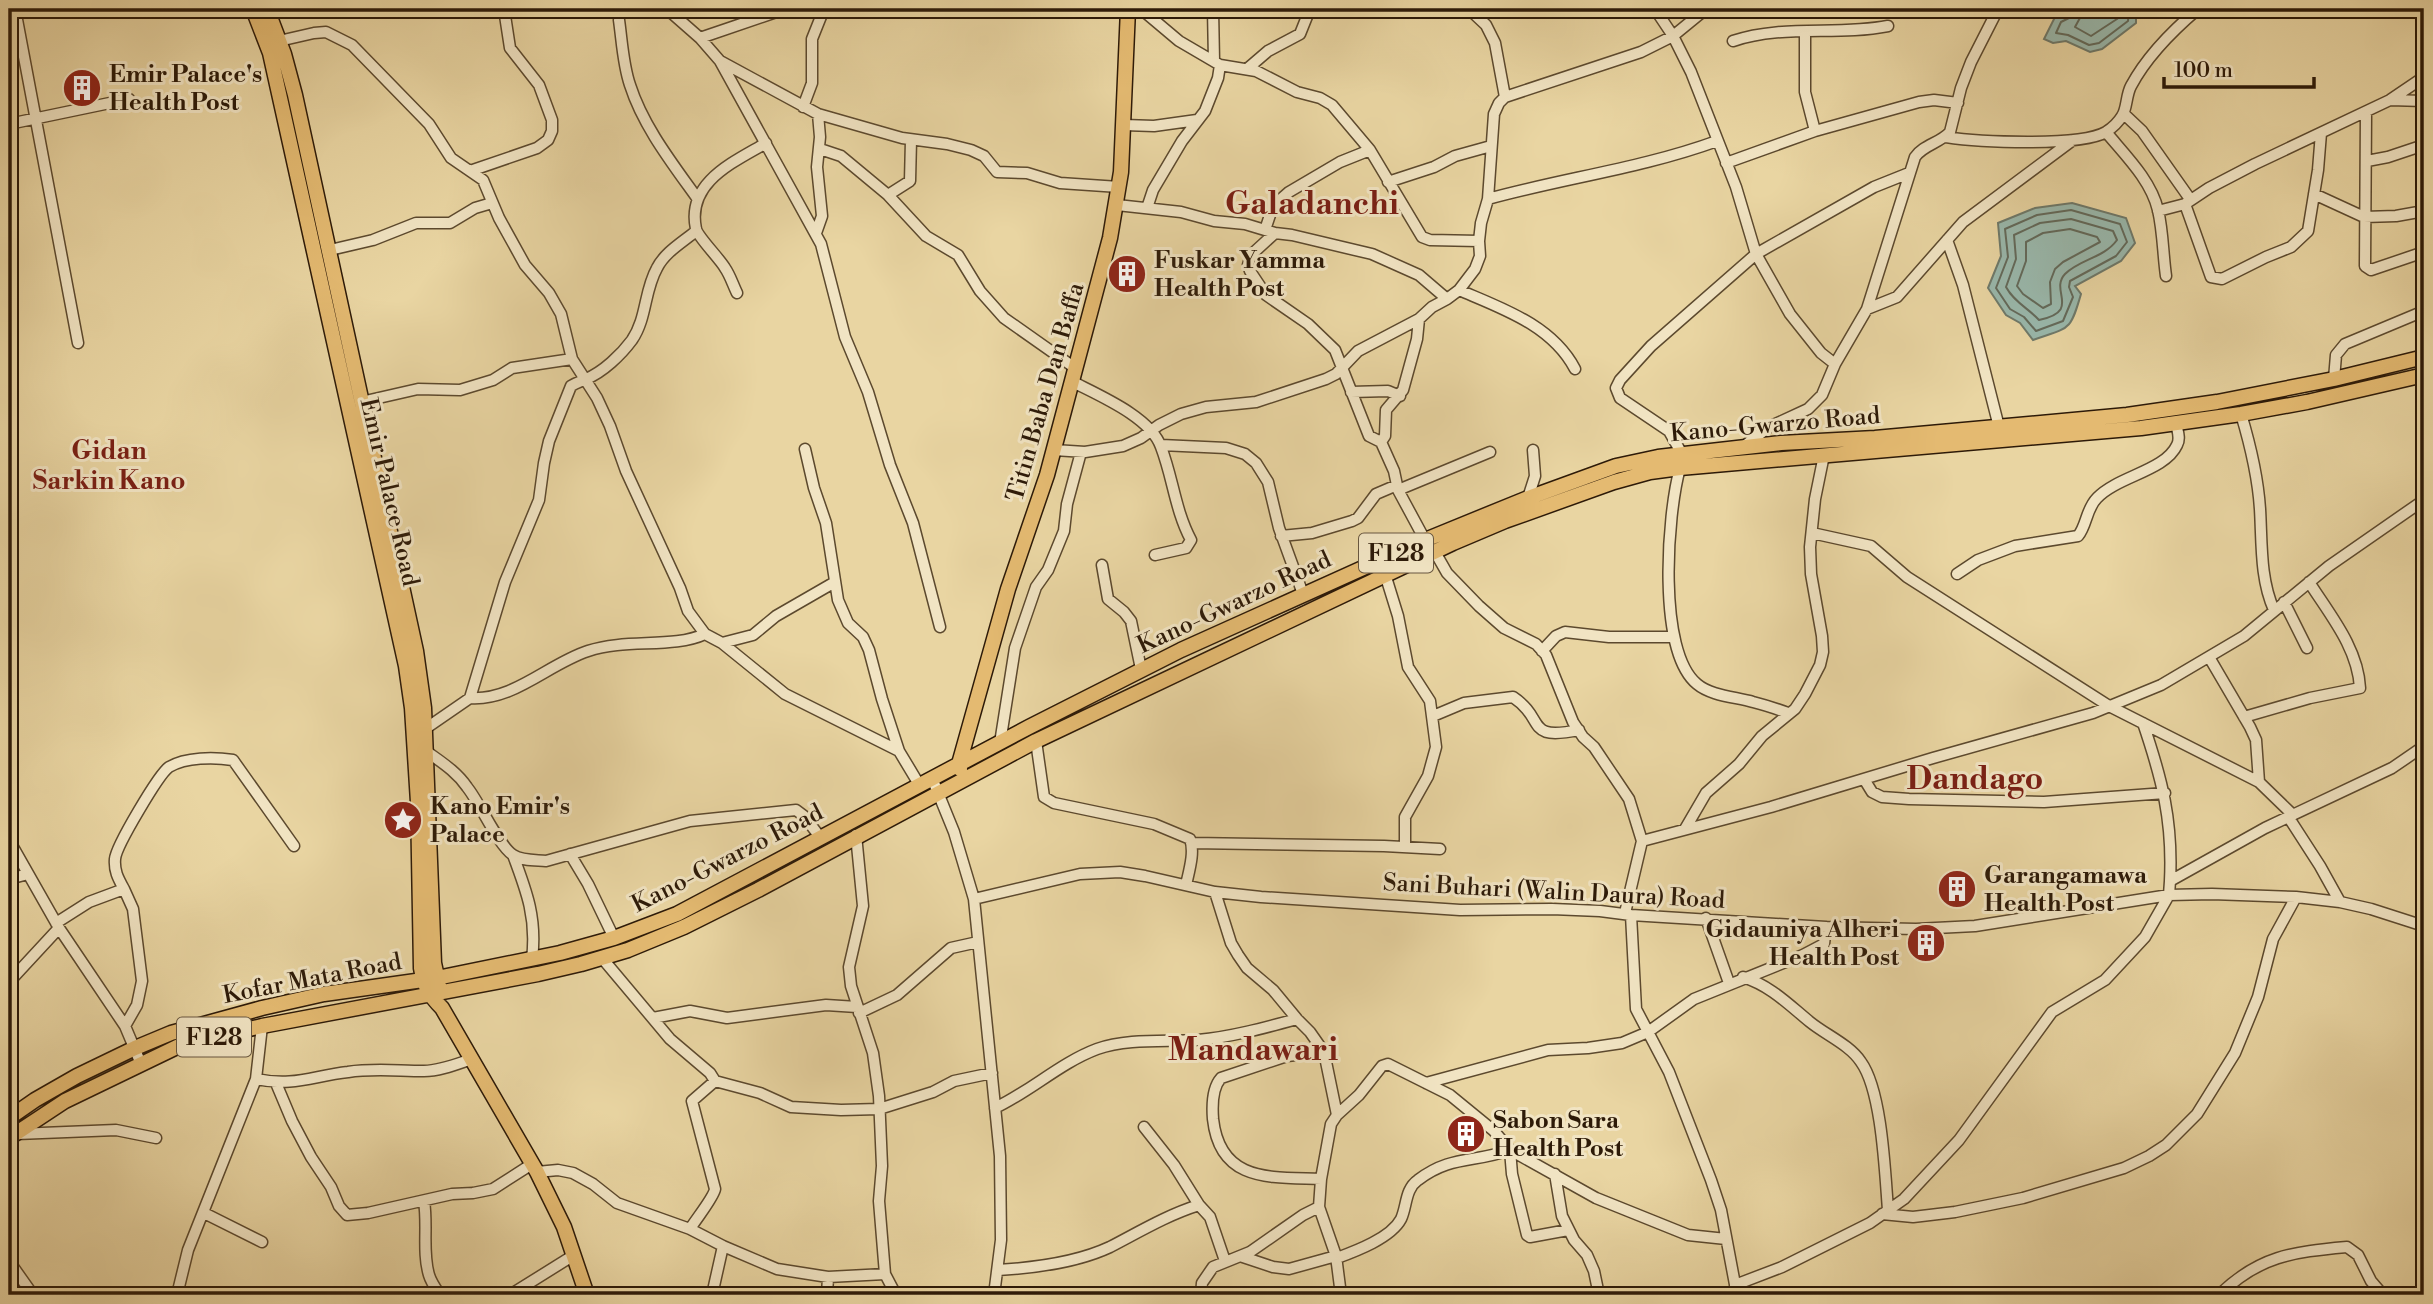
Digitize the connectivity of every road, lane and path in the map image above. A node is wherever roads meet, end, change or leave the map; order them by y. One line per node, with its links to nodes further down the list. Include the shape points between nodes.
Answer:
1 (15, 9): 37 (street)
2 (253, 9): 150 (main road, Emir Palace Road, via 270,53)
3 (267, 9): 22 (main road, Emir Palace Road)
4 (504, 9): 55 (street, via 510,48 539,85 552,131 537,148)
5 (667, 9): 21 (street)
6 (785, 9): 21 (street)
7 (824, 9): 33 (street, via 812,39 812,83)
8 (1128, 9): 40 (main road, Titin Baba Dan Baffa)
9 (1142, 9): 25 (street, via 1179,41)
10 (1213, 9): 25 (street)
11 (1313, 9): 26 (street, via 1300,34)
12 (1469, 9): 28 (street, via 1486,25 1495,43)
13 (1655, 9): 20 (street)
14 (1706, 9): 20 (street)
15 (1998, 9): 32 (street, via 1971,62)
16 (2198, 9): 36 (street, via 2174,29 2137,75)
17 (619, 20): 61 (street, via 626,74 639,108)
18 (1888, 26): 19 (street)
19 (1805, 32): 23 (street); 41 (street, via 1805,92)
20 (1673, 36): 28 (street, via 1623,59); 47 (street)
21 (700, 38): 24 (street)
22 (279, 41): 55 (street, via 326,32 352,45 429,124 451,158); 75 (main road, Emir Palace Road)
23 (1733, 41)
24 (720, 61): 33 (street); 48 (street)
25 (1217, 63): 26 (street); 38 (street, via 1205,111)
26 (1247, 69): 52 (street, via 1327,101)
27 (2424, 77): 30 (street)
28 (1505, 97): 50 (street, via 1494,114)
29 (129, 99): 37 (street)
30 (2390, 100): 31 (street); 34 (street)
31 (2424, 101)
32 (1958, 103): 41 (street, via 1919,102); 44 (street, via 1953,126)
33 (803, 107): 35 (street)
34 (2366, 112): 43 (street); 53 (street)
35 (818, 114): 46 (street); 51 (street)
36 (2124, 114): 42 (street); 63 (street, via 2143,131)
37 (35, 119): 39 (street); 85 (street)
38 (1197, 120): 40 (street); 66 (street, via 1158,181)
39 (9, 124)
40 (1124, 125): 58 (main road, Titin Baba Dan Baffa)
41 (1815, 131): 54 (street)
42 (2106, 132): 45 (street); 67 (street, via 2146,183)
43 (2321, 133): 59 (street); 63 (street)
44 (1945, 137): 45 (street, via 1991,142); 56 (street, via 1917,153)
45 (2075, 139): 73 (street, via 1973,213)
46 (911, 140): 58 (street, via 971,150 1003,173); 60 (street, via 909,183)
47 (1717, 141): 54 (street); 62 (street, via 1653,162)
48 (766, 143): 61 (street, via 717,174); 72 (street)
49 (2424, 145): 53 (street)
50 (1491, 146): 57 (street); 62 (street)
51 (820, 149): 60 (street, via 841,156); 72 (street, via 817,167 822,216)
52 (1370, 150): 57 (street); 71 (street, via 1289,192 1273,206)
53 (2367, 161): 69 (street)
54 (1726, 163): 77 (street)
55 (470, 171): 64 (street, via 483,180)
56 (1909, 173): 77 (street, via 1874,187); 82 (street)
57 (1388, 182): 74 (street, via 1426,239)
58 (1119, 187): 65 (main road, Titin Baba Dan Baffa)
59 (2314, 194): 63 (street, via 2308,231 2297,243 2220,279 2211,277); 69 (street)
60 (888, 195): 91 (street, via 926,236 958,255 1004,318)
61 (697, 198): 70 (street)
62 (1488, 199): 74 (street)
63 (2187, 202): 67 (street)
64 (492, 203): 75 (street, via 450,223 416,223); 87 (street, via 525,265 555,302)
65 (1117, 205): 66 (street); 91 (main road, Titin Baba Dan Baffa)
66 (1147, 208): 71 (street)
67 (2158, 211): 78 (street)
68 (2424, 211): 69 (street)
69 (2364, 216): 76 (street, via 2367,269)
70 (696, 231): 80 (street, via 726,268); 94 (street, via 658,266 644,316 631,341)
71 (1270, 232): 81 (street, via 1372,254 1419,275); 89 (street, via 1251,255 1250,271 1266,295 1330,344)
72 (816, 233): 129 (street, via 845,337 869,392 913,523)
73 (1947, 240): 82 (street, via 1897,296); 100 (street)
74 (1479, 241): 79 (street, via 1479,261)
75 (330, 250): 97 (main road, Emir Palace Road)
76 (2424, 252)
77 (1756, 254): 88 (street, via 1790,314); 113 (street, via 1651,346 1617,385 1620,398 1669,431)
78 (2166, 276)
79 (1459, 290): 81 (street); 90 (street, via 1532,324 1559,346)
80 (737, 293)
81 (1447, 299): 84 (street)
82 (1867, 309): 88 (street)
83 (2424, 311): 93 (street, via 2345,344 2336,355)
84 (1419, 319): 89 (street, via 1358,351); 96 (street, via 1416,346)
85 (78, 343)
86 (2424, 358): 93 (main road, Kano-Gwarzo Road / F128)
87 (572, 359): 94 (street); 97 (street, via 512,368 493,380 460,390 418,389)
88 (1835, 364): 106 (street, via 1816,403 1769,427)
89 (1342, 368): 95 (street); 101 (street, via 1326,380 1271,397 1181,414)
90 (1575, 369)
91 (1073, 374): 101 (street); 107 (main road, Titin Baba Dan Baffa)
92 (2424, 375): 98 (main road, Kano-Gwarzo Road / F128)
93 (2334, 379): 100 (main road, Kano-Gwarzo Road / F128, via 2141,413)
94 (586, 380): 130 (street, via 688,611); 139 (street, via 571,386 549,442 539,500 505,582)
95 (1351, 392): 96 (street, via 1388,391); 102 (street, via 1369,436)
96 (1400, 396): 102 (street, via 1386,410)
97 (361, 402): 145 (main road, Emir Palace Road, via 416,651)
98 (2241, 414): 99 (main road, Kano-Gwarzo Road / F128); 128 (street, via 2260,506 2267,594)
99 (2176, 423): 111 (main road, Kano-Gwarzo Road / F128); 122 (street, via 2178,444 2169,455 2100,495 2078,536 2015,546)
100 (1999, 427): 104 (main road, Kano-Gwarzo Road / F128)
101 (1150, 432): 103 (street); 109 (street, via 1123,446)
102 (1381, 442): 114 (street)
103 (1161, 444): 118 (street, via 1219,447 1245,454 1265,475); 120 (street, via 1180,519 1191,540 1186,548)
104 (1767, 445): 106 (main road, Kano-Gwarzo Road / F128); 112 (main road)
105 (806, 449): 125 (street)
106 (1741, 449): 113 (main road, Kano-Gwarzo Road / F128)
107 (1054, 450): 109 (street); 152 (main road, Titin Baba Dan Baffa)
108 (1533, 450): 115 (street, via 1535,476)
109 (1081, 452): 148 (street, via 1064,531 1036,587 1016,648)
110 (1490, 452): 114 (street)
111 (1824, 456): 112 (main road, Kano-Gwarzo Road / F128); 117 (street)
112 (1769, 460): 113 (main road, Kano-Gwarzo Road / F128)
113 (1681, 461): 115 (main road, Kano-Gwarzo Road / F128, via 1616,466); 119 (main road, Kano-Gwarzo Road / F128); 132 (street, via 1673,493)
114 (1397, 487): 118 (street, via 1376,494 1354,520 1312,533); 119 (street)
115 (1528, 498): 119 (main road, Kano-Gwarzo Road / F128)
116 (2424, 500): 124 (street)
117 (1812, 533): 140 (street, via 1871,546 1907,577); 141 (street, via 1811,573 1823,652 1805,694)
118 (1281, 536): 126 (street)
119 (1430, 546): 123 (main road, Kano-Gwarzo Road / F128); 126 (main road, Kano-Gwarzo Road / F128); 136 (street, via 1447,573 1479,606)
120 (1155, 555)
121 (1102, 565): 138 (street, via 1108,598 1131,621)
122 (1958, 573)
123 (1385, 574): 135 (main road, Kano-Gwarzo Road / F128); 142 (street, via 1408,667 1430,701)
124 (2309, 582): 127 (street); 143 (street, via 2348,643 2360,687)
125 (835, 583): 133 (street, via 776,616 753,635); 151 (street, via 842,611 869,650)
126 (1303, 594): 131 (main road, Kano-Gwarzo Road / F128)
127 (2284, 602): 128 (street); 134 (street)
128 (2274, 610): 137 (street)
129 (940, 627)
130 (705, 634): 133 (street); 139 (street, via 587,651 503,695)
131 (1215, 634): 135 (main road); 138 (main road, Kano-Gwarzo Road / F128)
132 (1673, 637): 136 (street, via 1565,632); 141 (street, via 1686,674 1700,687)
133 (722, 643): 151 (street, via 785,694)
134 (2307, 649)
135 (1223, 651): 147 (main road, Kano-Gwarzo Road / F128)
136 (1542, 651): 146 (street)
137 (2209, 657): 140 (street, via 2161,685); 143 (street)
138 (1141, 669): 148 (main road, Kano-Gwarzo Road / F128)
139 (470, 698): 145 (street)
140 (2109, 706): 144 (street); 154 (street)
141 (1788, 713): 159 (street, via 1706,793)
142 (1433, 716): 146 (street, via 1464,703 1513,697 1538,729 1549,734); 166 (street, via 1436,747 1428,776 1405,817)
143 (2244, 717): 155 (street, via 2256,740)
144 (2143, 723): 155 (street); 157 (street)
145 (425, 729): 150 (main road, Emir Palace Road)
146 (1578, 730): 163 (street, via 1629,799)
147 (1036, 741): 153 (main road, Kano-Gwarzo Road / F128); 164 (street, via 1044,797 1154,824)
148 (1000, 743): 152 (main road, Kano-Gwarzo Road / F128)
149 (2424, 746): 158 (street, via 2392,768)
150 (421, 751): 169 (street, via 457,773); 192 (main road, Emir Palace Road)
151 (899, 751): 156 (street)
152 (959, 764): 153 (main road, Titin Baba Dan Baffa); 156 (main road, Kano-Gwarzo Road / F128)
153 (962, 779): 156 (main road, Kano-Gwarzo Road / F128)
154 (1864, 779): 157 (street, via 1872,792 1882,797 1909,799 2044,803); 159 (street)
155 (2259, 782): 158 (street)
156 (930, 786): 160 (main road, Kano-Gwarzo Road / F128); 161 (main road, Kano-Gwarzo Road / F128); 178 (street, via 965,865)
157 (2165, 793): 172 (street, via 2172,843)
158 (2291, 817): 172 (street); 179 (street)
159 (1685, 830): 163 (street)
160 (856, 835): 187 (main road, Kano-Gwarzo Road / F128, via 684,927); 193 (street, via 863,906 849,967)
161 (820, 837): 168 (street, via 796,810 690,821); 185 (main road, Kano-Gwarzo Road / F128, via 689,908)
162 (9, 840): 170 (street)
163 (1642, 841): 180 (street)
164 (1192, 843): 166 (street); 173 (street)
165 (294, 846): 174 (street, via 233,760 186,761 158,779 117,849 115,874)
166 (1405, 847): 167 (street)
167 (1440, 849)
168 (570, 854): 169 (street, via 546,861); 185 (street)
169 (513, 855): 188 (street, via 530,902 535,936)
170 (28, 874): 171 (street); 182 (street)
171 (9, 879)
172 (2170, 881): 176 (street)
173 (1186, 885): 175 (street, Sani Buhari (Walin Daura) Road); 178 (street, Sani Buhari (Walin Daura) Road, via 1120,872 1080,874)
174 (124, 889): 182 (street, via 89,902); 196 (street, via 133,909 142,981)
175 (1215, 892): 180 (street, Sani Buhari (Walin Daura) Road, via 1460,910); 195 (street, via 1238,955)
176 (2169, 895): 177 (street, Sani Buhari (Walin Daura) Road); 184 (street, Sani Buhari (Walin Daura) Road, via 1975,926); 222 (street, via 2145,937 2105,980 2052,1012 1959,1140 1904,1199)
177 (2296, 897): 179 (street, Sani Buhari (Walin Daura) Road); 222 (street, via 2273,939 2258,996 2235,1054 2197,1114 2166,1145 2124,1168 2023,1198 1913,1217)
178 (974, 899): 186 (street)
179 (2340, 902): 183 (street, Sani Buhari (Walin Daura) Road)
180 (1628, 914): 181 (street, Sani Buhari (Walin Daura) Road); 198 (street, via 1636,1009)
181 (1706, 918): 184 (street, Sani Buhari (Walin Daura) Road); 191 (street)
182 (58, 925): 190 (street); 196 (street)
183 (2424, 926)
184 (1826, 927): 189 (street, via 1825,944)
185 (614, 938): 188 (main road, Kano-Gwarzo Road / F128)
186 (978, 942): 193 (street, via 951,948 897,995); 203 (street)
187 (603, 958): 192 (main road, Kano-Gwarzo Road / F128, via 490,983); 194 (street)
188 (532, 959): 192 (main road, Kano-Gwarzo Road / F128)
189 (1743, 977): 191 (street); 222 (street, via 1782,996 1863,1063 1877,1109)
190 (9, 982)
191 (1729, 984): 198 (street, via 1694,999)
192 (432, 986): 197 (main road, Kofar Mata Road / F128); 199 (main road, Kofar Mata Road / F128, via 324,995 171,1033); 201 (main road, Emir Palace Road)
193 (858, 1010): 194 (street, via 827,1005 727,1018 690,1011); 209 (street, via 873,1053)
194 (653, 1018): 205 (street)
195 (1297, 1019): 200 (street); 208 (street, via 1220,1037 1097,1049)
196 (125, 1026): 199 (street)
197 (262, 1026): 202 (main road, Kofar Mata Road / F128, via 181,1045); 204 (street)
198 (1648, 1032): 207 (street, via 1622,1043 1548,1050); 226 (street, via 1669,1072 1711,1180)
199 (135, 1048): 202 (street); 211 (main road, Kofar Mata Road / F128)
200 (1324, 1052): 210 (street); 218 (street, via 1287,1056 1222,1078 1215,1087 1213,1115 1216,1139 1232,1163 1262,1176)
201 (472, 1059): 206 (street, via 426,1071 348,1072); 216 (main road)
202 (141, 1064): 213 (main road, Kofar Mata Road / F128, via 65,1101)
203 (992, 1073): 208 (street); 209 (street)
204 (256, 1079): 206 (street); 223 (street)
205 (715, 1081): 209 (street, via 791,1107); 224 (street, via 692,1101 715,1189)
206 (276, 1083): 219 (street, via 343,1213 368,1213)
207 (1426, 1083): 210 (street, via 1392,1065 1382,1066); 215 (street, via 1450,1095)
208 (995, 1108): 234 (street, via 1000,1156)
209 (879, 1109): 235 (street)
210 (1337, 1115): 218 (street, via 1331,1124)
211 (9, 1118)
212 (1144, 1127): 220 (street)
213 (11, 1136): 214 (street, via 116,1130)
214 (156, 1138)
215 (1510, 1150): 217 (street); 225 (street, via 1527,1235); 231 (street, via 1453,1161 1424,1175 1409,1190 1398,1223 1368,1246)
216 (535, 1168): 219 (street, via 493,1189); 224 (street, via 573,1173 617,1203); 229 (main road)
217 (1555, 1174): 225 (street); 226 (street, via 1596,1198 1688,1235)
218 (1321, 1179): 221 (street)
219 (425, 1201): 240 (street, via 427,1266)
220 (1199, 1205): 233 (street, via 1210,1217); 234 (street, via 1095,1253 1031,1268)
221 (1319, 1207): 230 (street); 231 (street)
222 (1885, 1212): 237 (street)
223 (204, 1213): 227 (street); 239 (street, via 188,1250)
224 (690, 1229): 228 (street)
225 (1568, 1230): 249 (street, via 1587,1255)
226 (1726, 1239): 237 (street)
227 (262, 1242)
228 (723, 1246): 236 (street, via 777,1269); 243 (street)
229 (574, 1255): 241 (street); 242 (main road)
230 (1240, 1256): 231 (street, via 1289,1269); 233 (street)
231 (1337, 1257): 248 (street)
232 (9, 1261): 238 (street)
233 (1225, 1261): 247 (street, via 1207,1274)
234 (998, 1270): 246 (street)
235 (885, 1274): 236 (street); 245 (street)
236 (828, 1278): 244 (street)
237 (1736, 1290): 250 (street)
238 (33, 1295)
239 (177, 1295)
240 (440, 1295)
241 (510, 1295)
242 (587, 1295)
243 (712, 1295)
244 (827, 1295)
245 (896, 1295)
246 (995, 1295)
247 (1201, 1295)
248 (1341, 1295)
249 (1599, 1295)
250 (1723, 1295)
251 (2219, 1295): 252 (street, via 2237,1278 2274,1258 2347,1247 2358,1255)
252 (2383, 1295)

